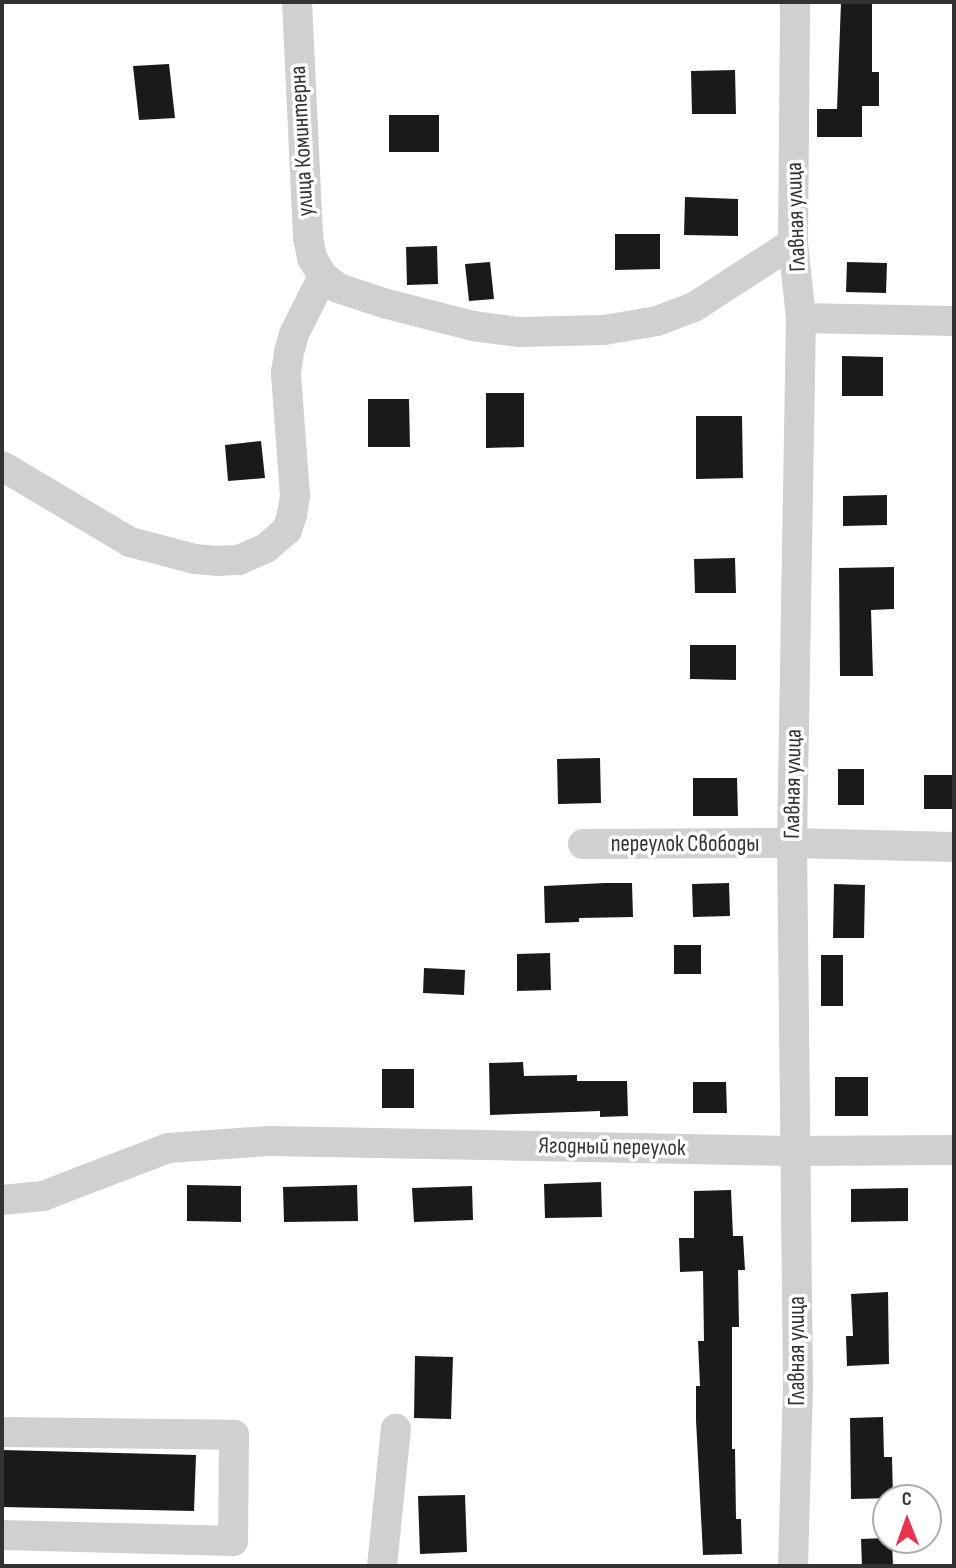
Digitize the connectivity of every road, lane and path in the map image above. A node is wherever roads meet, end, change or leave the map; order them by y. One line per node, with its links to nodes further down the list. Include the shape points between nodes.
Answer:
1 (298, 2): 4 (street, улица Коминтерна, via 305,208 312,258)
2 (795, 2): 3 (street, Главная улица)
3 (793, 243): 4 (street, via 694,307 657,321 604,330 519,332 472,326 357,295); 5 (street, Главная улица)
4 (323, 276): 7 (street, via 289,352 286,372 295,496 292,515 287,530 265,548 239,561 217,561 130,542)
5 (801, 318): 6 (street); 8 (street, Главная улица)
6 (954, 321)
7 (2, 466)
8 (792, 843): 9 (street, переулок Свободы); 10 (street, переулок Свободы); 12 (street, Главная улица)
9 (583, 844)
10 (954, 847)
11 (954, 1150): 12 (street, Ягодный переулок)
12 (794, 1151): 13 (street, Ягодный переулок, via 269,1141 169,1147 43,1196); 18 (street, Главная улица, via 798,1387)
13 (2, 1200)
14 (396, 1429): 17 (street)
15 (2, 1432): 16 (street, via 234,1435 233,1541)
16 (2, 1535)
17 (383, 1566)
18 (793, 1566)

